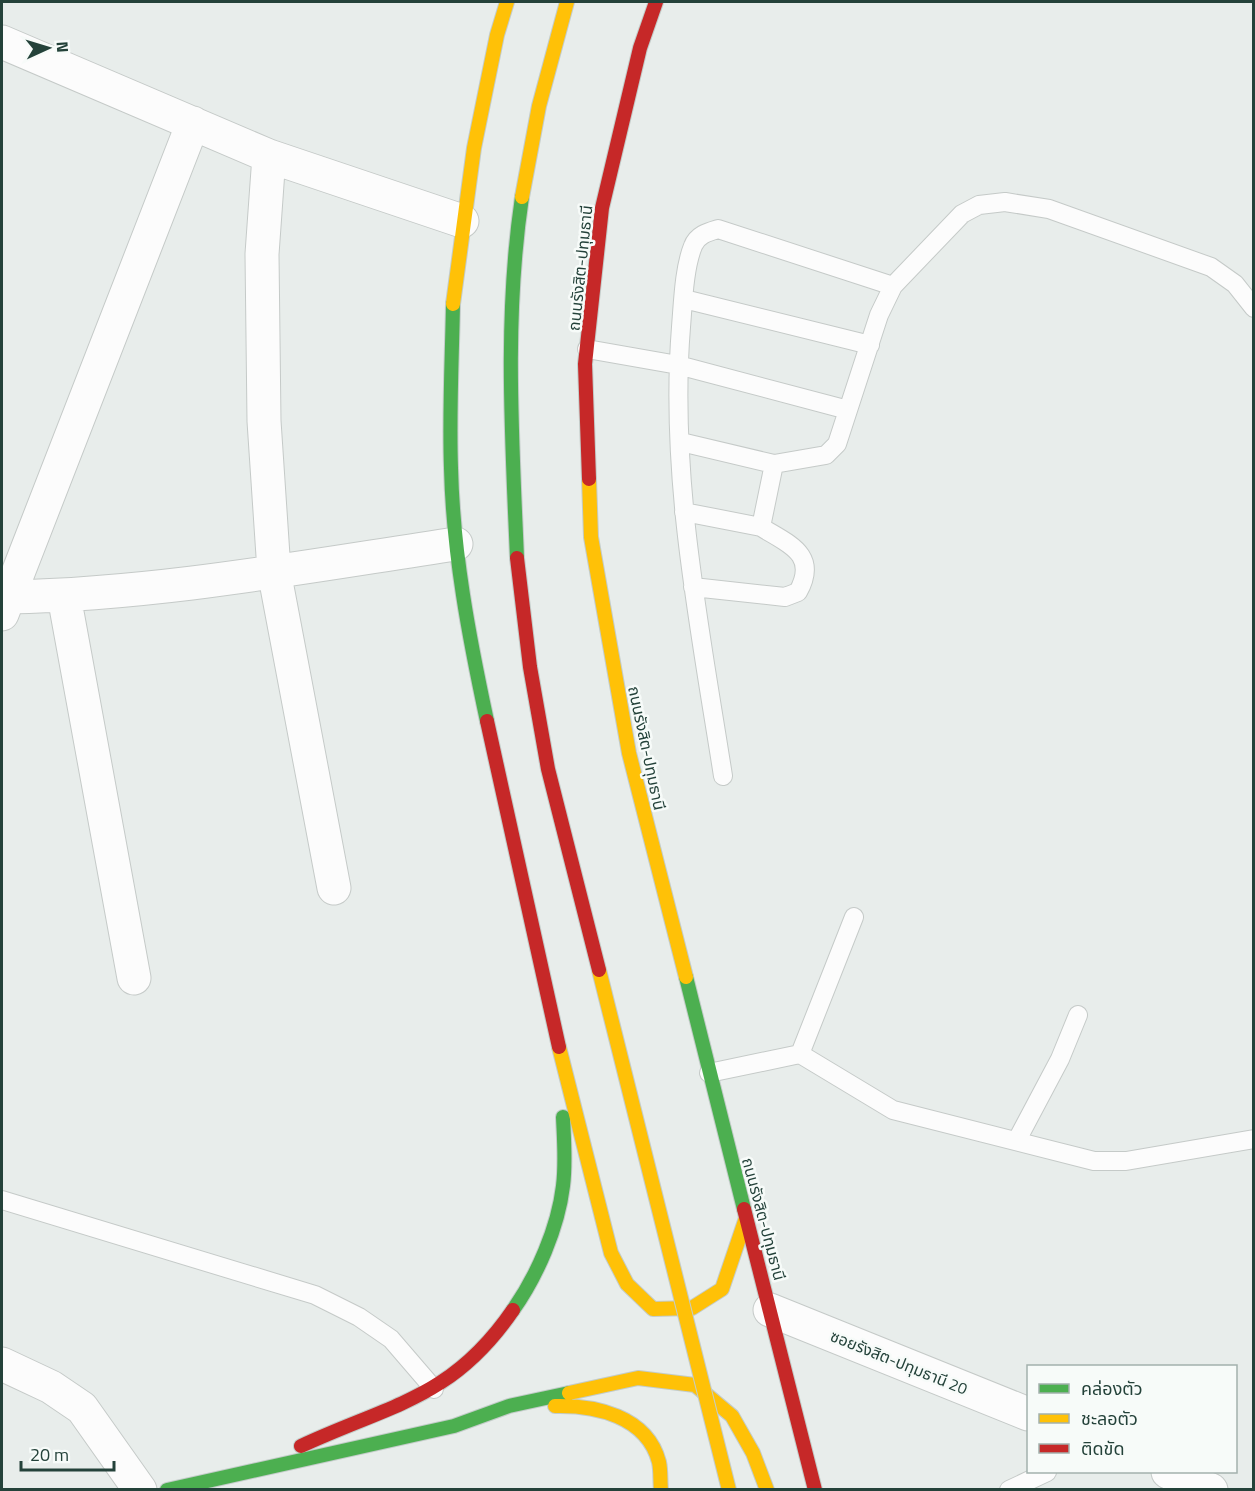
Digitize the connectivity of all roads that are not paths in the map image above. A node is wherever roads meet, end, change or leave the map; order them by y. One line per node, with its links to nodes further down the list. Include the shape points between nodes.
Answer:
1 (507, 2): 7 (main road, via 476,137)
2 (567, 2): 47 (main road, bridge, via 551,51 527,169 513,282 511,382 517,558 548,769)
3 (656, 2): 12 (main road, ถนนรังสิต-ปทุมธานี, via 640,48 602,208)
4 (2, 42): 5 (street)
5 (193, 123): 6 (street); 23 (street)
6 (269, 156): 7 (street); 20 (street, via 262,254 263,350)
7 (462, 221): 19 (main road, via 453,298 452,468)
8 (893, 286): 9 (lane, via 718,230 704,232 693,244); 10 (lane, via 962,214 979,205 1005,202 1049,209 1211,267 1235,284); 11 (lane)
9 (684, 299): 11 (lane); 13 (lane)
10 (1254, 308)
11 (870, 345): 14 (lane)
12 (587, 349): 13 (lane); 31 (main road, ถนนรังสิต-ปทุมธานี, via 591,537 628,753)
13 (678, 365): 14 (lane); 15 (lane)
14 (848, 410): 16 (lane, via 837,444 826,455)
15 (681, 441): 16 (lane); 17 (lane)
16 (774, 464): 18 (lane)
17 (684, 512): 18 (lane); 21 (lane)
18 (761, 527): 21 (lane, via 803,557 805,569 798,592 784,597)
19 (456, 544): 20 (street); 29 (main road, via 470,644)
20 (274, 572): 22 (street); 25 (street)
21 (693, 587): 24 (lane)
22 (64, 596): 23 (street); 27 (street)
23 (4, 601)
24 (723, 776)
25 (334, 888)
26 (854, 917): 30 (lane)
27 (134, 978)
28 (1077, 1015): 33 (lane, via 1060,1059)
29 (558, 1042): 35 (main road, via 611,1253 627,1284 653,1309 692,1308 722,1289); 38 (main road, via 565,1149 558,1208 517,1306 478,1357)
30 (800, 1054): 31 (lane); 33 (lane, via 893,1110)
31 (709, 1072): 35 (main road, ถนนรังสิต-ปทุมธานี)
32 (1254, 1138): 33 (lane, via 1126,1161 1094,1161)
33 (1017, 1140)
34 (2, 1200): 38 (lane, via 315,1295 359,1317 391,1339)
35 (746, 1218): 36 (main road, ถนนรังสิต-ปทุมธานี)
36 (770, 1310): 39 (street, ซอยรังสิต-ปทุมธานี 20); 49 (main road, ถนนรังสิต-ปทุมธานี)
37 (2, 1364): 44 (street, via 51,1386 82,1408)
38 (434, 1389): 41 (main road, via 321,1436)
39 (1027, 1413)
40 (454, 1426): 41 (main road); 46 (main road, via 534,1407 580,1404 617,1413 642,1433 657,1457); 48 (main road, via 509,1406 639,1378 695,1384 732,1416 753,1453)
41 (248, 1472): 45 (main road)
42 (1170, 1473): 51 (street)
43 (1044, 1478): 50 (lane)
44 (140, 1490)
45 (167, 1490)
46 (661, 1490)
47 (729, 1490)
48 (767, 1490)
49 (815, 1490)
50 (1008, 1490)
51 (1211, 1490)

